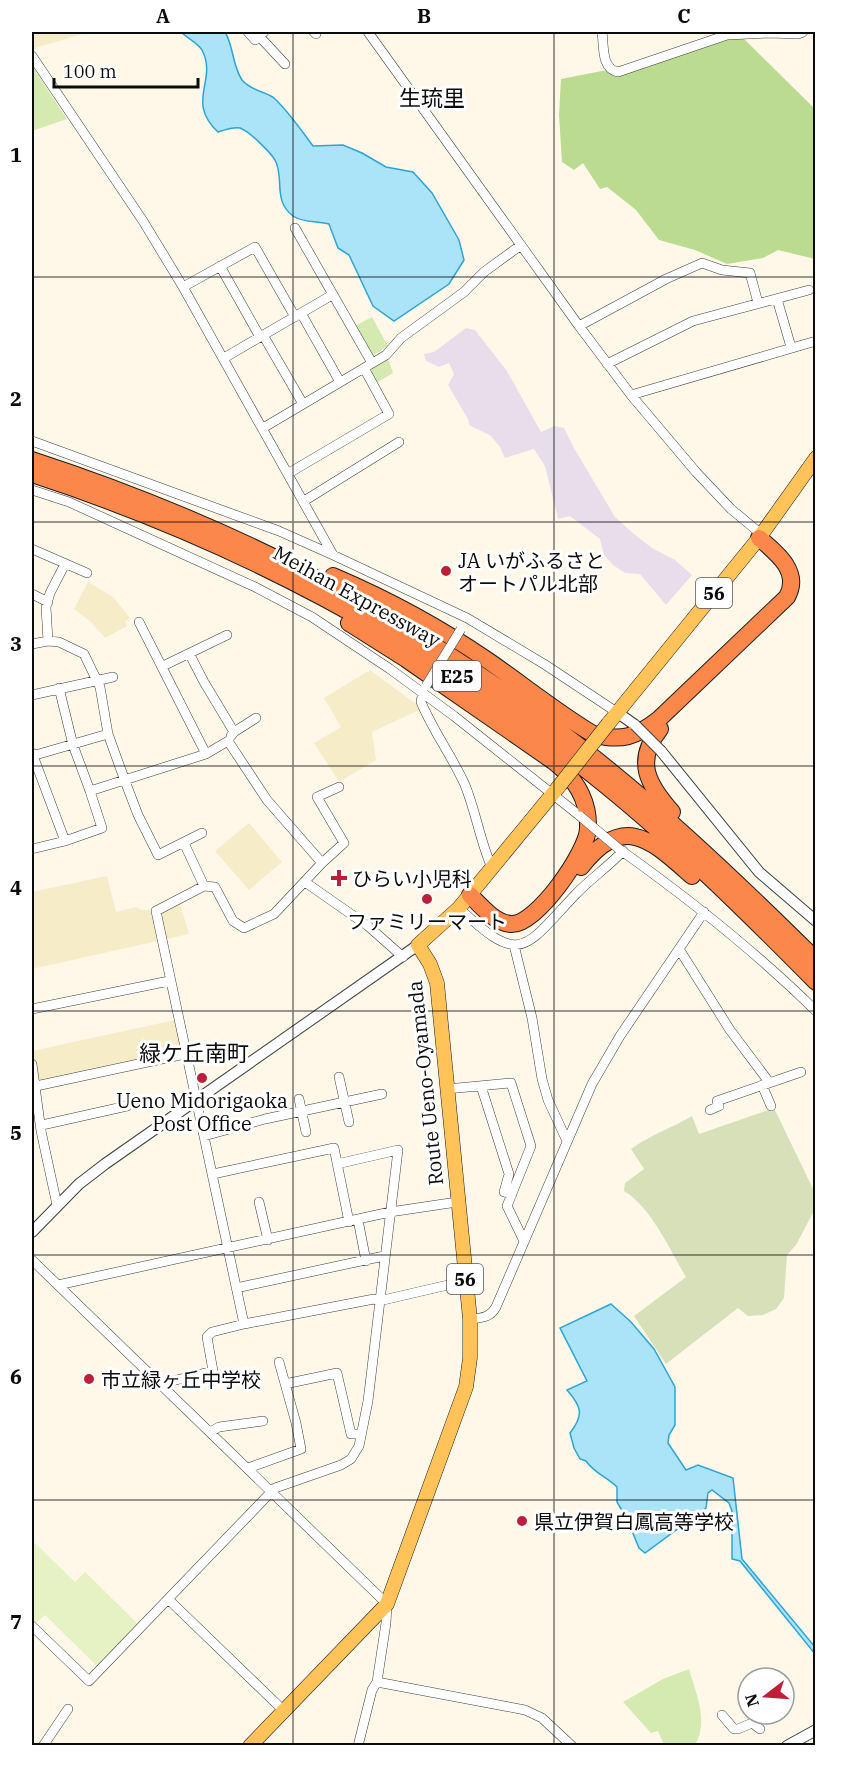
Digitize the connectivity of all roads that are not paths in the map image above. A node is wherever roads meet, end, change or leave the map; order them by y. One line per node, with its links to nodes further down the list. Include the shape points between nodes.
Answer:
1 (248, 32): 5 (street, via 255,40)
2 (368, 32): 9 (street)
3 (602, 32): 4 (street, via 606,63 618,72 728,35)
4 (803, 32)
5 (262, 34): 7 (street)
6 (32, 56): 11 (street)
7 (285, 63)
8 (295, 228): 13 (street)
9 (521, 245): 17 (street); 23 (street, via 401,338 386,355)
10 (220, 266): 11 (street); 16 (street, via 255,247); 18 (street)
11 (183, 287): 21 (street)
12 (809, 290): 14 (street)
13 (332, 295): 16 (street); 23 (street)
14 (777, 299): 15 (street); 20 (street)
15 (758, 303): 17 (street, via 750,273 722,270 702,262); 22 (street, via 693,321)
16 (298, 315): 18 (street); 24 (street)
17 (579, 326): 22 (street)
18 (262, 336): 21 (street); 26 (street)
19 (816, 341): 20 (street)
20 (791, 347): 25 (street)
21 (224, 358): 27 (street)
22 (607, 364): 25 (street)
23 (368, 365): 24 (street); 32 (street, via 389,414)
24 (339, 382): 26 (street)
25 (631, 395): 38 (street, via 703,479)
26 (303, 404): 27 (street)
27 (263, 428): 32 (street)
28 (32, 441): 40 (street, via 279,531)
29 (399, 442): 35 (street)
30 (816, 458): 38 (main road, 56)
31 (32, 460): 37 (highway, Meihan Expressway / E25, via 120,490)
32 (289, 473): 35 (street)
33 (32, 474): 36 (highway, Meihan Expressway / E25)
34 (32, 490): 55 (street, via 79,507 255,587 312,617)
35 (304, 501): 40 (street)
36 (117, 505): 77 (highway, via 287,587 343,620 406,659 572,777 586,806 586,841 536,912 522,922 510,924); 86 (highway, Meihan Expressway / E25, via 219,547 332,601 488,697 635,810)
37 (226, 534): 38 (highway, via 397,606 484,658 581,727 616,739 635,735 659,719 787,597 791,573); 84 (highway, Meihan Expressway / E25, via 399,624 549,723 681,831)
38 (760, 536): 57 (main road, 56); 84 (highway, via 780,545 796,562 802,577 800,594 665,724 649,746 646,765 651,786 664,803)
39 (32, 549): 41 (street)
40 (333, 555): 45 (street)
41 (65, 564): 42 (street); 44 (street)
42 (87, 573)
43 (32, 594): 44 (street)
44 (48, 602): 48 (street)
45 (467, 618): 55 (street, bridge); 57 (street)
46 (139, 622): 51 (street)
47 (227, 635): 50 (street)
48 (48, 641): 49 (street); 53 (street, via 84,654)
49 (32, 644)
50 (190, 654): 51 (street); 60 (street)
51 (163, 666): 62 (street)
52 (113, 677): 53 (street)
53 (97, 680): 54 (street); 59 (street)
54 (59, 688): 56 (street); 61 (street)
55 (423, 690): 66 (street); 74 (street, via 424,711 468,792)
56 (32, 695)
57 (618, 713): 66 (main road, 56, bridge); 79 (street, bridge, via 661,751 759,872)
58 (256, 718): 60 (street)
59 (108, 735): 61 (street); 64 (street)
60 (231, 736): 62 (street); 73 (street, via 267,800)
61 (73, 745): 63 (street); 67 (street)
62 (206, 754): 64 (street)
63 (32, 755): 69 (street)
64 (125, 781): 67 (street); 70 (street, via 158,855)
65 (339, 787): 73 (street, via 317,797 344,843)
66 (556, 789): 72 (street, bridge, via 580,816); 74 (main road, 56)
67 (90, 791): 69 (street, via 102,828)
68 (202, 833): 70 (street)
69 (65, 841): 71 (street)
70 (184, 843): 76 (street)
71 (32, 849)
72 (621, 850): 78 (street); 81 (street, via 538,935)
73 (322, 863): 75 (street)
74 (492, 868): 77 (main road, 56)
75 (305, 882): 76 (street, via 274,914 244,928 233,921 215,887); 83 (street, via 368,926)
76 (204, 886): 85 (street, via 156,911)
77 (464, 902): 80 (main road, 56); 81 (street, via 489,935); 86 (highway, via 496,930 522,932 543,915 595,849 616,837 634,836 658,846)
78 (704, 912): 82 (street); 88 (street)
79 (813, 920)
80 (418, 945): 83 (street); 96 (main road, Route Ueno-Oyamada / 56, via 437,983)
81 (514, 945): 109 (street, via 542,1079)
82 (679, 948): 93 (street); 109 (street, via 605,1060)
83 (403, 957): 99 (street, via 281,1036)
84 (816, 959)
85 (169, 981): 87 (street); 89 (street)
86 (816, 982)
87 (32, 1009)
88 (816, 1011)
89 (185, 1054): 94 (street); 99 (street)
90 (32, 1064): 94 (street)
91 (801, 1072): 93 (street)
92 (339, 1077): 100 (street)
93 (766, 1083): 102 (street); 103 (street, via 717,1101 719,1106)
94 (36, 1086): 106 (street)
95 (481, 1086): 96 (street); 112 (street, via 509,1174 504,1192); 112 (street, via 511,1083 531,1146)
96 (447, 1089): 114 (main road, Route Ueno-Oyamada / 56)
97 (382, 1094): 100 (street)
98 (299, 1099): 104 (street)
99 (196, 1100): 108 (street); 115 (street, via 105,1164)
100 (344, 1102): 104 (street); 105 (street)
101 (127, 1106): 106 (street)
102 (771, 1106)
103 (710, 1110)
104 (302, 1112): 107 (street); 108 (street)
105 (349, 1122)
106 (38, 1130): 115 (street)
107 (306, 1132)
108 (204, 1136): 111 (street)
109 (567, 1141): 120 (street)
110 (337, 1164): 111 (street, via 334,1148); 116 (street, via 398,1150); 117 (street)
111 (213, 1174): 121 (street)
112 (512, 1194): 120 (street, via 507,1206)
113 (260, 1202): 119 (street)
114 (457, 1202): 116 (street); 125 (main road, Route Ueno-Oyamada / 56)
115 (57, 1205): 118 (street)
116 (390, 1212): 117 (street); 122 (street)
117 (353, 1221): 119 (street); 124 (street)
118 (32, 1232)
119 (268, 1240): 121 (street)
120 (524, 1242): 129 (street, via 493,1314)
121 (227, 1248): 126 (street); 127 (street)
122 (384, 1256): 124 (street); 128 (street)
123 (32, 1260): 126 (street)
124 (366, 1261): 127 (street)
125 (465, 1281): 128 (street); 129 (main road, Route Ueno-Oyamada / 56)
126 (58, 1285): 132 (street)
127 (236, 1288): 130 (street)
128 (379, 1301): 130 (street); 136 (street)
129 (470, 1319): 140 (main road, Route Ueno-Oyamada / 56, via 466,1387)
130 (244, 1324): 132 (street, via 212,1332 207,1337 213,1371)
131 (279, 1362): 133 (street)
132 (160, 1383): 135 (street)
133 (285, 1384): 136 (street, via 337,1373 351,1434); 137 (street, via 300,1449)
134 (263, 1421): 135 (street, via 219,1427)
135 (210, 1432): 137 (street)
136 (361, 1434): 138 (street, via 351,1459)
137 (248, 1468): 138 (street)
138 (272, 1491): 139 (street); 140 (street)
139 (168, 1599): 141 (street, via 89,1681); 144 (street)
140 (387, 1604): 142 (street); 144 (main road, Route Ueno-Oyamada / 56)
141 (32, 1626)
142 (377, 1682): 150 (street); 151 (street, via 525,1710 549,1724)
143 (68, 1709): 148 (street)
144 (284, 1711): 149 (main road, Route Ueno-Oyamada / 56)
145 (722, 1715): 146 (street, via 734,1729 752,1723)
146 (760, 1729)
147 (815, 1730): 152 (street); 153 (street)
148 (43, 1746)
149 (250, 1746)
150 (358, 1746)
151 (572, 1746)
152 (787, 1746)
153 (810, 1746)

